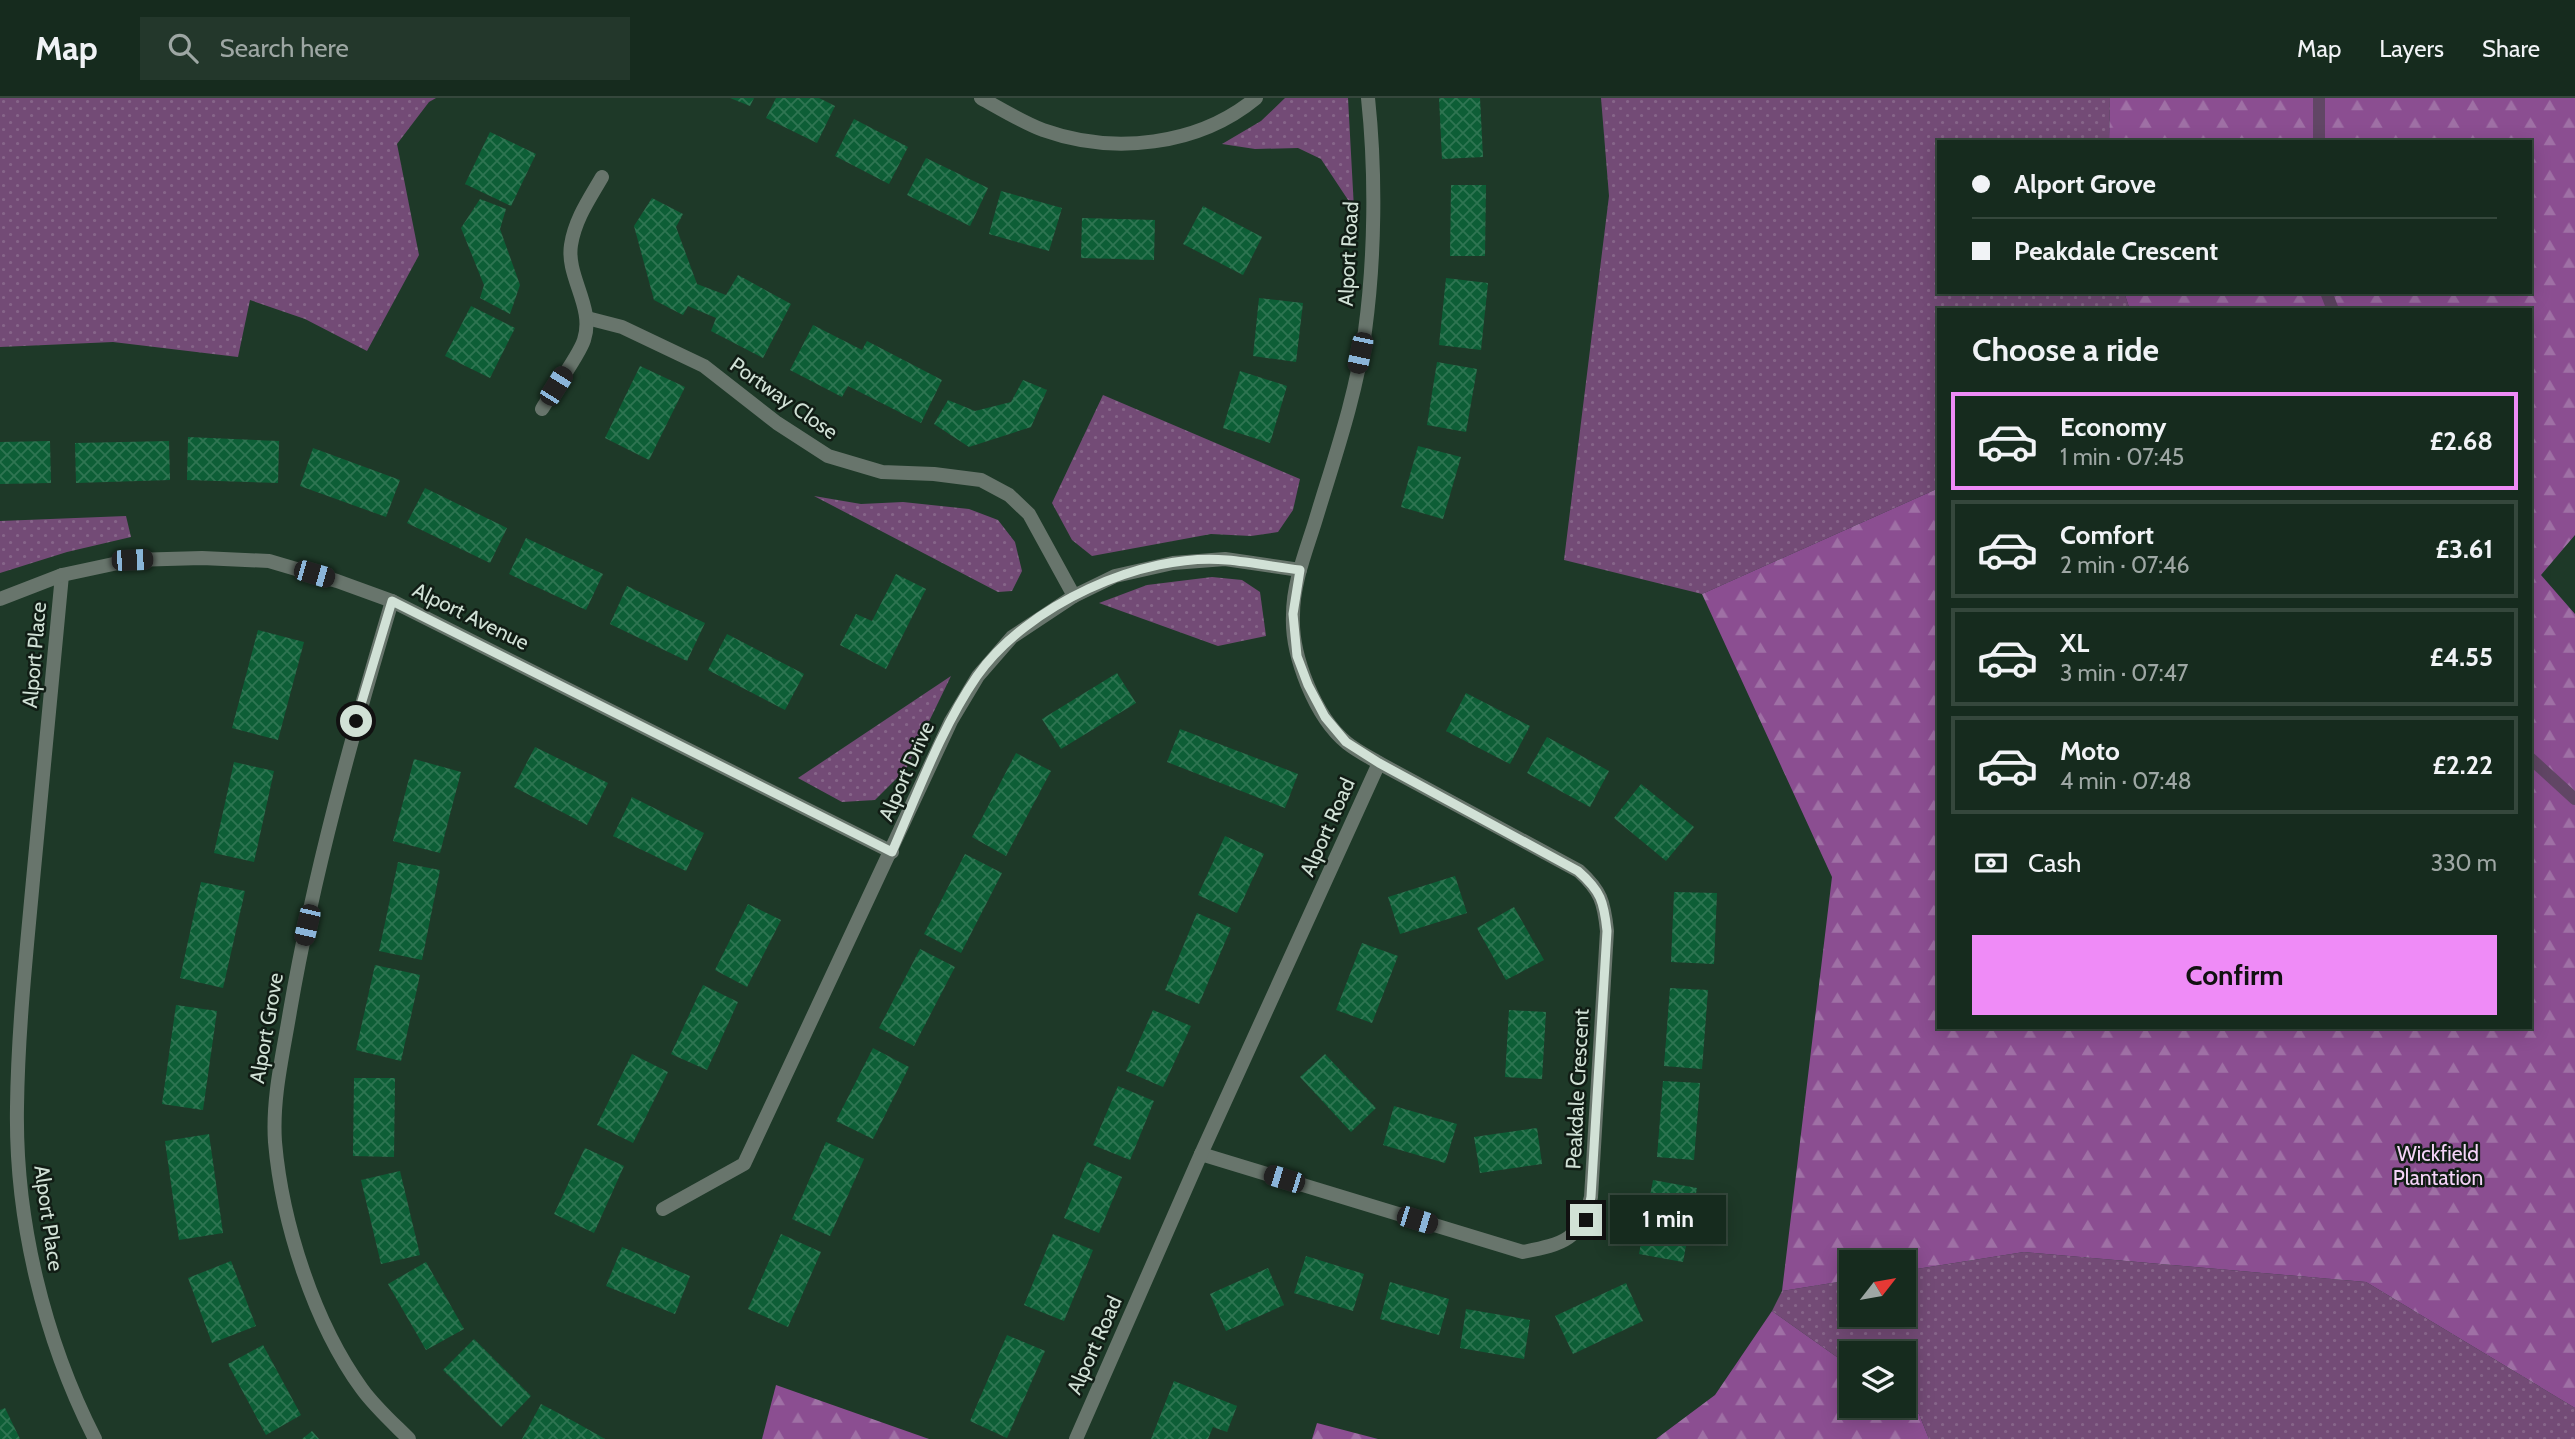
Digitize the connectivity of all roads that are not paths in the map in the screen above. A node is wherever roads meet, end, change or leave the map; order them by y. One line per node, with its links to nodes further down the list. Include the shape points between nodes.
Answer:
1 (981, 98): 2 (street, via 1041,130 1083,142 1124,144 1203,131)
2 (1256, 98)
3 (1368, 98): 7 (street, Alport Road, via 1371,244 1365,332 1347,417)
4 (602, 177): 5 (street, via 578,219 570,247)
5 (587, 318): 6 (street, via 584,341); 9 (street, Portway Close, via 622,327 704,366 828,456 882,472 981,480 1009,495 1029,514)
6 (542, 408)
7 (1300, 570): 9 (street, Alport Drive, via 1225,559 1173,563 1115,576); 12 (street, Alport Road, via 1293,614 1297,656 1308,685 1325,717 1346,742)
8 (62, 575): 10 (street, Alport Avenue); 11 (street, Alport Avenue, via 132,560 269,561); 16 (street, Alport Place, via 22,1003 17,1110 23,1204 42,1308 72,1395)
9 (1074, 596): 13 (street, Alport Drive, via 1012,637 978,676 951,721)
10 (0, 599)
11 (392, 601): 13 (street, Alport Avenue); 17 (street, Alport Grove, via 356,721 296,979 276,1097 275,1142 298,1253 319,1308 363,1389)
12 (1379, 763): 14 (street, Alport Road); 14 (street, Peakdale Crescent, via 1578,871 1595,885 1604,904 1607,931 1586,1220 1570,1237 1551,1247 1523,1252)
13 (892, 852): 15 (street, Alport Drive, via 744,1164)
14 (1201, 1154): 18 (street, Alport Road)
15 (663, 1209)
16 (95, 1439)
17 (409, 1439)
18 (1076, 1439)

